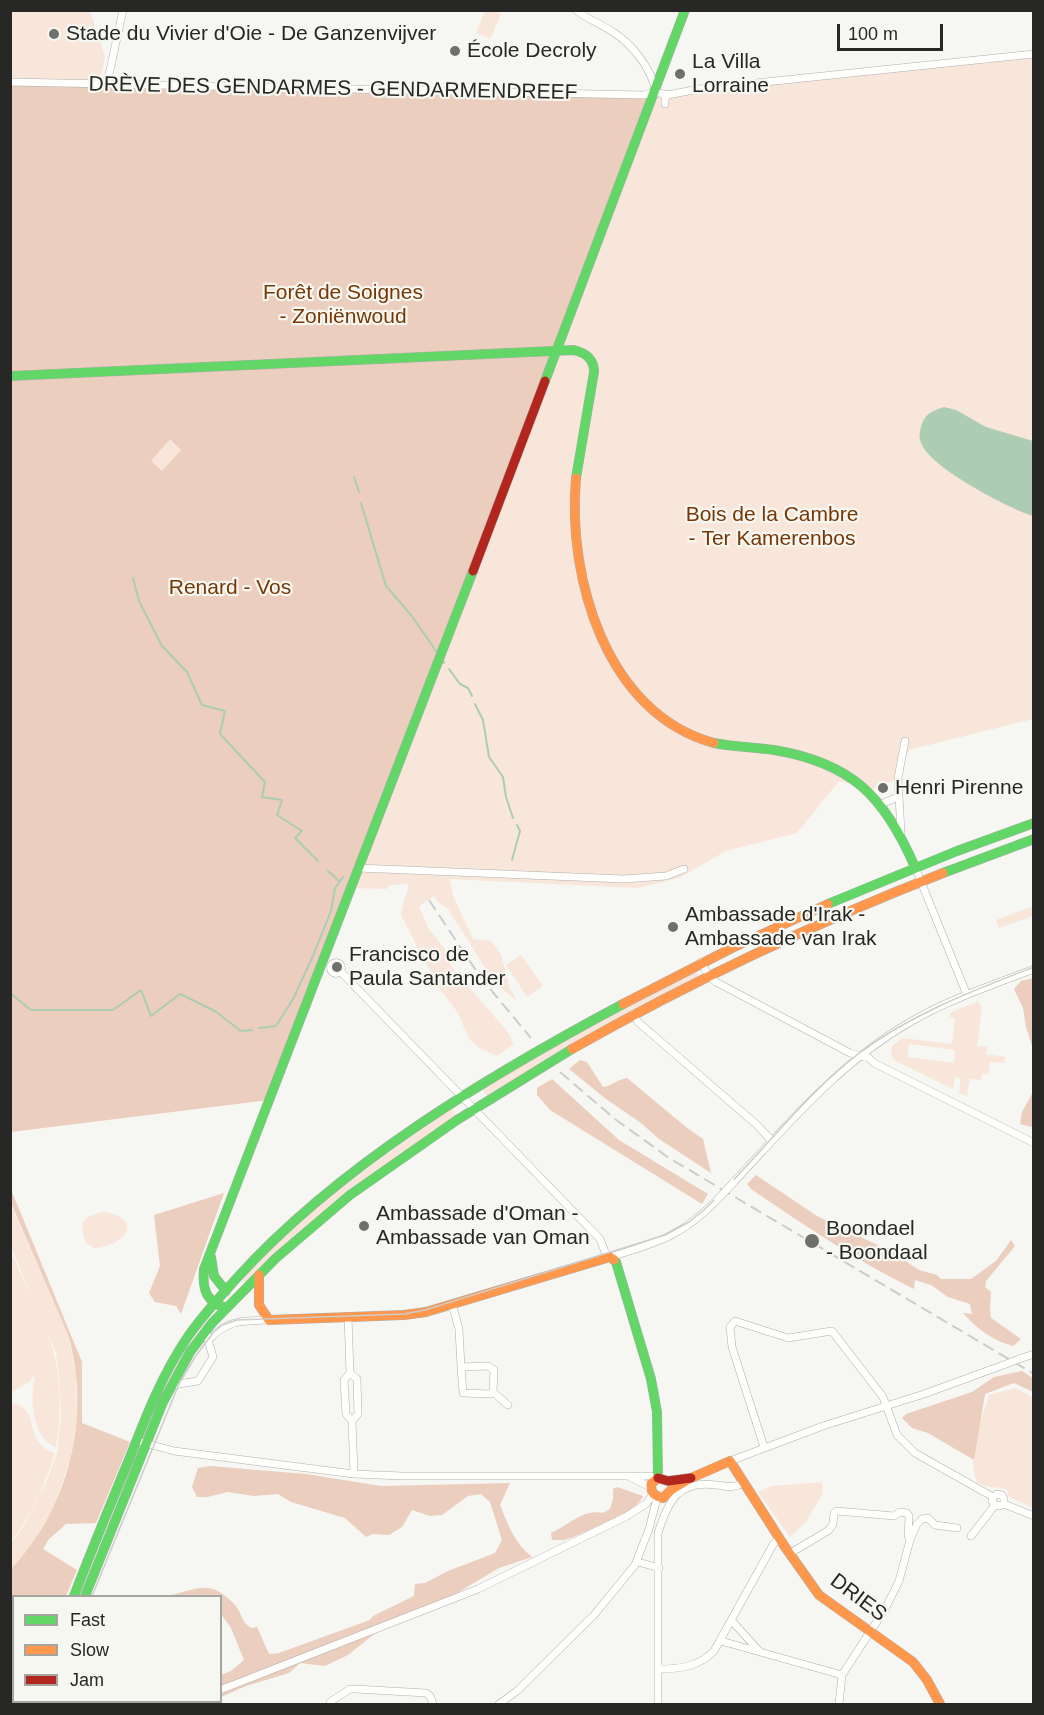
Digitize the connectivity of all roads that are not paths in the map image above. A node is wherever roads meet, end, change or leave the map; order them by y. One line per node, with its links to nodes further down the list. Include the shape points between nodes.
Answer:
1 (123, 10): 6 (street)
2 (576, 10): 7 (street, via 625,41 653,79)
3 (685, 10): 7 (main road)
4 (1034, 54): 8 (street)
5 (10, 82): 6 (street, DRÈVE DES GENDARMES - GENDARMENDREEF)
6 (105, 84): 7 (street, DRÈVE DES GENDARMES - GENDARMENDREEF, via 645,95)
7 (655, 92): 8 (street, DRÈVE DES GENDARMES - GENDARMENDREEF); 10 (main road)
8 (668, 95): 9 (street)
9 (665, 104)
10 (557, 351): 11 (main road); 14 (main road, via 577,350 591,360 595,373 575,488 579,565 599,632 627,681 664,718 684,731 705,741 798,754 830,765 854,779); 19 (main road)
11 (10, 376)
12 (905, 741): 13 (street)
13 (898, 797): 14 (street); 16 (street)
14 (881, 804): 16 (main road)
15 (1034, 823): 18 (main road)
16 (901, 833): 18 (main road)
17 (1034, 839): 21 (main road)
18 (915, 867): 21 (street); 22 (main road)
19 (358, 868): 20 (street, via 623,879 666,876); 33 (main road)
20 (684, 869)
21 (921, 881): 25 (main road); 26 (street)
22 (701, 962): 25 (street); 29 (main road, via 600,1014)
23 (1034, 969): 26 (street)
24 (341, 972): 29 (street)
25 (709, 976): 27 (main road); 28 (street)
26 (968, 995): 28 (street, via 911,1021)
27 (633, 1014): 30 (main road); 31 (street)
28 (860, 1055): 31 (street); 32 (street)
29 (462, 1097): 30 (street); 36 (main road, via 323,1194 263,1249)
30 (474, 1109): 34 (street, via 600,1239); 35 (main road, via 339,1202)
31 (772, 1141): 34 (street, bridge, via 693,1222 655,1243)
32 (1034, 1143)
33 (211, 1255): 36 (main road, via 212,1273); 37 (main road, via 202,1280 205,1295)
34 (610, 1257): 38 (main road); 57 (main road, via 616,1262 651,1379 657,1412)
35 (259, 1275): 39 (main road); 41 (main road, via 259,1305)
36 (226, 1290): 37 (main road); 39 (main road)
37 (213, 1303): 39 (main road); 52 (main road, via 169,1365)
38 (452, 1304): 40 (main road, via 411,1315); 45 (street, via 459,1329)
39 (227, 1308): 42 (main road)
40 (348, 1317): 41 (main road); 46 (street)
41 (269, 1320): 43 (street, via 233,1323)
42 (205, 1330): 43 (street); 47 (main road)
43 (208, 1340): 47 (street, via 213,1357 198,1381)
44 (1034, 1354): 50 (street, bridge)
45 (461, 1367): 48 (street, via 491,1367); 48 (street, via 463,1393)
46 (350, 1372): 51 (street, via 344,1380 346,1414); 51 (street, via 357,1379 358,1413)
47 (171, 1385): 52 (main road)
48 (493, 1392): 49 (street)
49 (508, 1405)
50 (887, 1406): 53 (street); 53 (street, via 884,1396 832,1331 788,1338 735,1321 730,1327 732,1347); 59 (street, via 897,1435 915,1453)
51 (352, 1421): 55 (street)
52 (141, 1442): 55 (street, via 174,1450); 70 (main road); 71 (main road)
53 (764, 1447): 54 (street)
54 (730, 1461): 56 (main road, DRIES); 58 (main road)
55 (354, 1474): 57 (street, via 651,1476)
56 (743, 1483): 58 (street, via 732,1488 694,1484); 65 (main road, DRIES)
57 (655, 1487): 58 (main road); 58 (main road, via 666,1497); 68 (street, via 650,1529); 78 (street, via 647,1503 627,1516 478,1589)
58 (673, 1488): 69 (street, via 658,1533)
59 (993, 1497): 60 (street, via 1002,1495); 61 (street)
60 (1004, 1504): 61 (street); 62 (street)
61 (995, 1505): 64 (street)
62 (1034, 1516)
63 (957, 1528): 66 (street, via 922,1519)
64 (971, 1536)
65 (780, 1539): 67 (main road, DRIES); 72 (street, via 774,1543)
66 (910, 1540): 67 (street, via 907,1513 894,1516 837,1511 829,1530); 73 (street, via 899,1581)
67 (789, 1554): 73 (main road, DRIES, via 819,1595)
68 (638, 1562): 69 (street); 81 (street, via 594,1615)
69 (658, 1568): 76 (street)
70 (74, 1595)
71 (85, 1595)
72 (732, 1621): 74 (street); 75 (street)
73 (871, 1631): 77 (street); 84 (main road, DRIES, via 913,1662)
74 (721, 1641): 75 (street); 76 (street, via 702,1661 679,1669)
75 (759, 1652): 77 (street)
76 (658, 1669): 82 (street)
77 (842, 1676): 83 (street)
78 (222, 1689)
79 (330, 1704): 80 (street, via 355,1689 426,1693)
80 (433, 1704)
81 (499, 1704)
82 (658, 1704)
83 (839, 1704)
84 (940, 1704)

